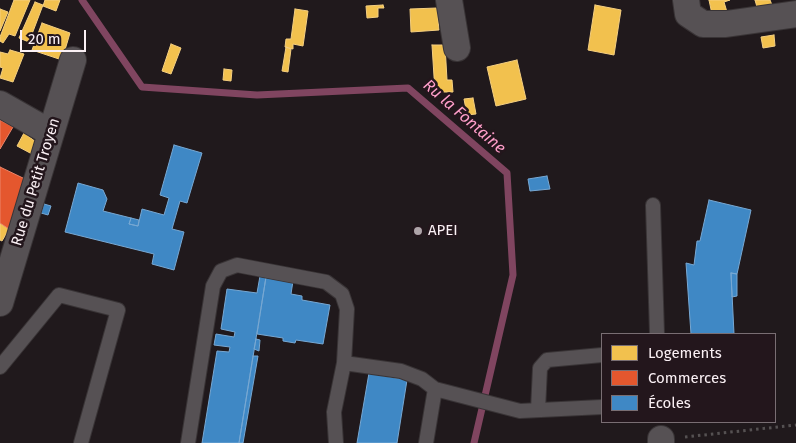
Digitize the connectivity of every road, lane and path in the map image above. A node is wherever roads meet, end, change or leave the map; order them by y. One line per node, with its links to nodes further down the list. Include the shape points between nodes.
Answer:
1 (449, 0): 4 (street)
2 (686, 0): 3 (street, via 688,14 703,24)
3 (796, 14)
4 (457, 48)
5 (73, 60): 7 (street, Rue du Petit Troyen)
6 (0, 104): 7 (street)
7 (51, 133): 9 (street, Rue du Petit Troyen)
8 (653, 205): 10 (lane)
9 (0, 303)
10 (657, 333)
11 (601, 355): 16 (lane, via 547,360 540,368)
12 (344, 363): 14 (lane, via 402,372 422,379); 20 (lane, via 347,309 342,294 326,282 236,265 221,271 213,286); 21 (lane, via 334,412)
13 (0, 367): 19 (lane, via 59,295 118,310)
14 (435, 389): 16 (lane, via 520,411); 22 (lane)
15 (601, 408): 16 (lane)
16 (538, 410)
17 (796, 425): 18 (path)
18 (661, 435)
19 (81, 443)
20 (188, 443)
21 (336, 443)
22 (426, 443)

